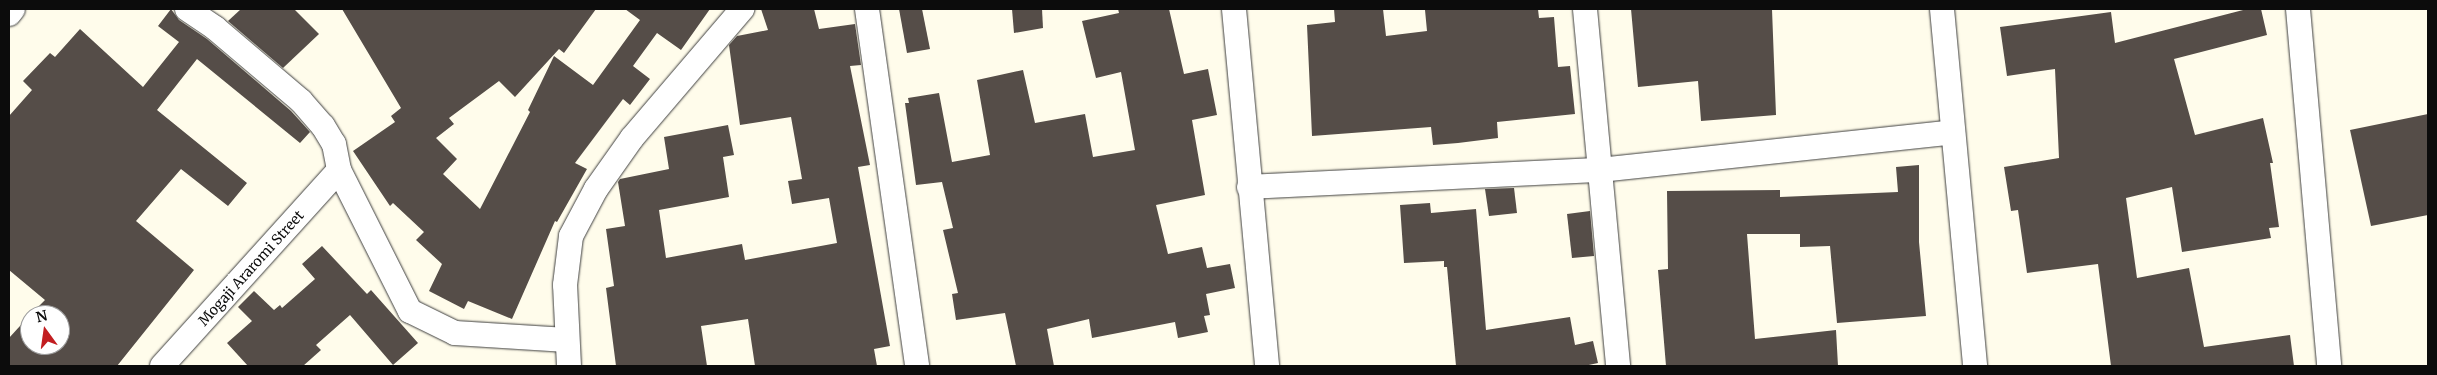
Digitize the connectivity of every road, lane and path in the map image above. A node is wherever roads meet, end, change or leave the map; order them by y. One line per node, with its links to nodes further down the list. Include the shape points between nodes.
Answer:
1 (13, 9): 9 (street)
2 (186, 9): 11 (street, via 215,28 301,101 334,144)
3 (742, 9): 14 (street, via 632,138 596,189 570,236 565,285)
4 (867, 9): 17 (street)
5 (1234, 9): 13 (street)
6 (1585, 9): 12 (street)
7 (1942, 9): 10 (street)
8 (2298, 9): 21 (street)
9 (9, 14)
10 (1953, 132): 12 (street); 20 (street)
11 (339, 170): 14 (street, via 410,311 455,333); 15 (street, Mogaji Araromi Street)
12 (1600, 170): 13 (street); 19 (street)
13 (1249, 187): 18 (street)
14 (566, 340): 16 (street)
15 (162, 366)
16 (569, 366)
17 (917, 366)
18 (1267, 366)
19 (1618, 366)
20 (1975, 366)
21 (2329, 366)

